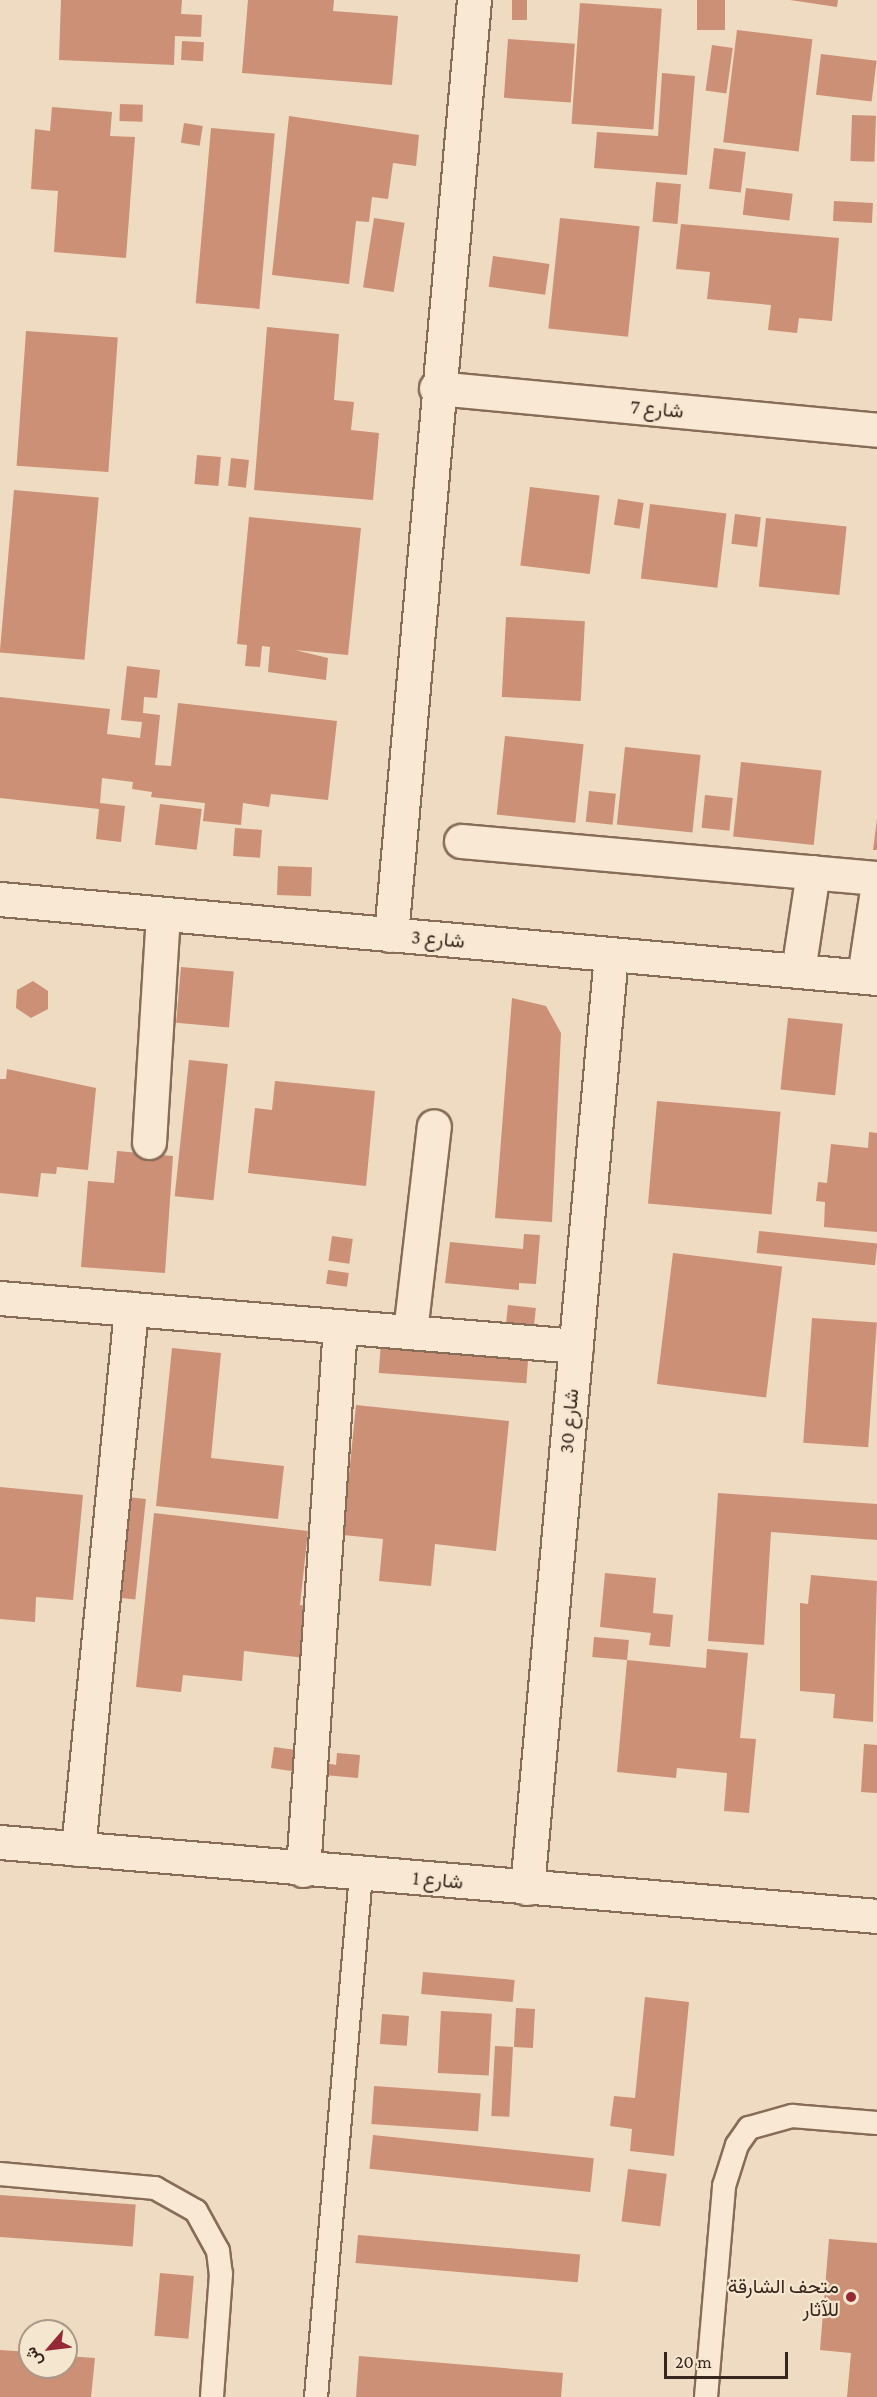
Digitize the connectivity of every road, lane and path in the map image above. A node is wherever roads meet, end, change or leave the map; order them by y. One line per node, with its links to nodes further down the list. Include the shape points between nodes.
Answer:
1 (474, 0): 2 (street)
2 (436, 388): 3 (street, شارع 7); 10 (street)
3 (877, 430)
4 (461, 841): 5 (street)
5 (813, 872): 6 (street); 12 (street)
6 (877, 878)
7 (877, 890): 13 (street)
8 (0, 899): 9 (street, شارع 3)
9 (163, 914): 10 (street, شارع 3); 15 (street)
10 (391, 935): 11 (street, شارع 3)
11 (611, 955): 12 (street, شارع 3); 20 (street, شارع 30)
12 (798, 971): 13 (street, شارع 3)
13 (871, 977)
14 (434, 1126): 19 (street)
15 (149, 1142)
16 (0, 1298): 17 (street)
17 (131, 1309): 18 (street); 22 (street)
18 (340, 1326): 19 (street); 23 (street)
19 (410, 1332): 20 (street)
20 (576, 1346): 25 (street, شارع 30)
21 (0, 1842): 22 (street, شارع 1)
22 (78, 1849): 23 (street, شارع 1)
23 (303, 1870): 24 (street, شارع 1)
24 (361, 1874): 25 (street, شارع 1); 30 (lane)
25 (527, 1888): 26 (street, شارع 1)
26 (877, 1916)
27 (877, 2123): 31 (lane, via 792,2116 749,2128 737,2145 724,2186)
28 (0, 2174): 29 (lane, via 155,2188 196,2211 218,2251 221,2274)
29 (212, 2397)
30 (315, 2397)
31 (706, 2397)

